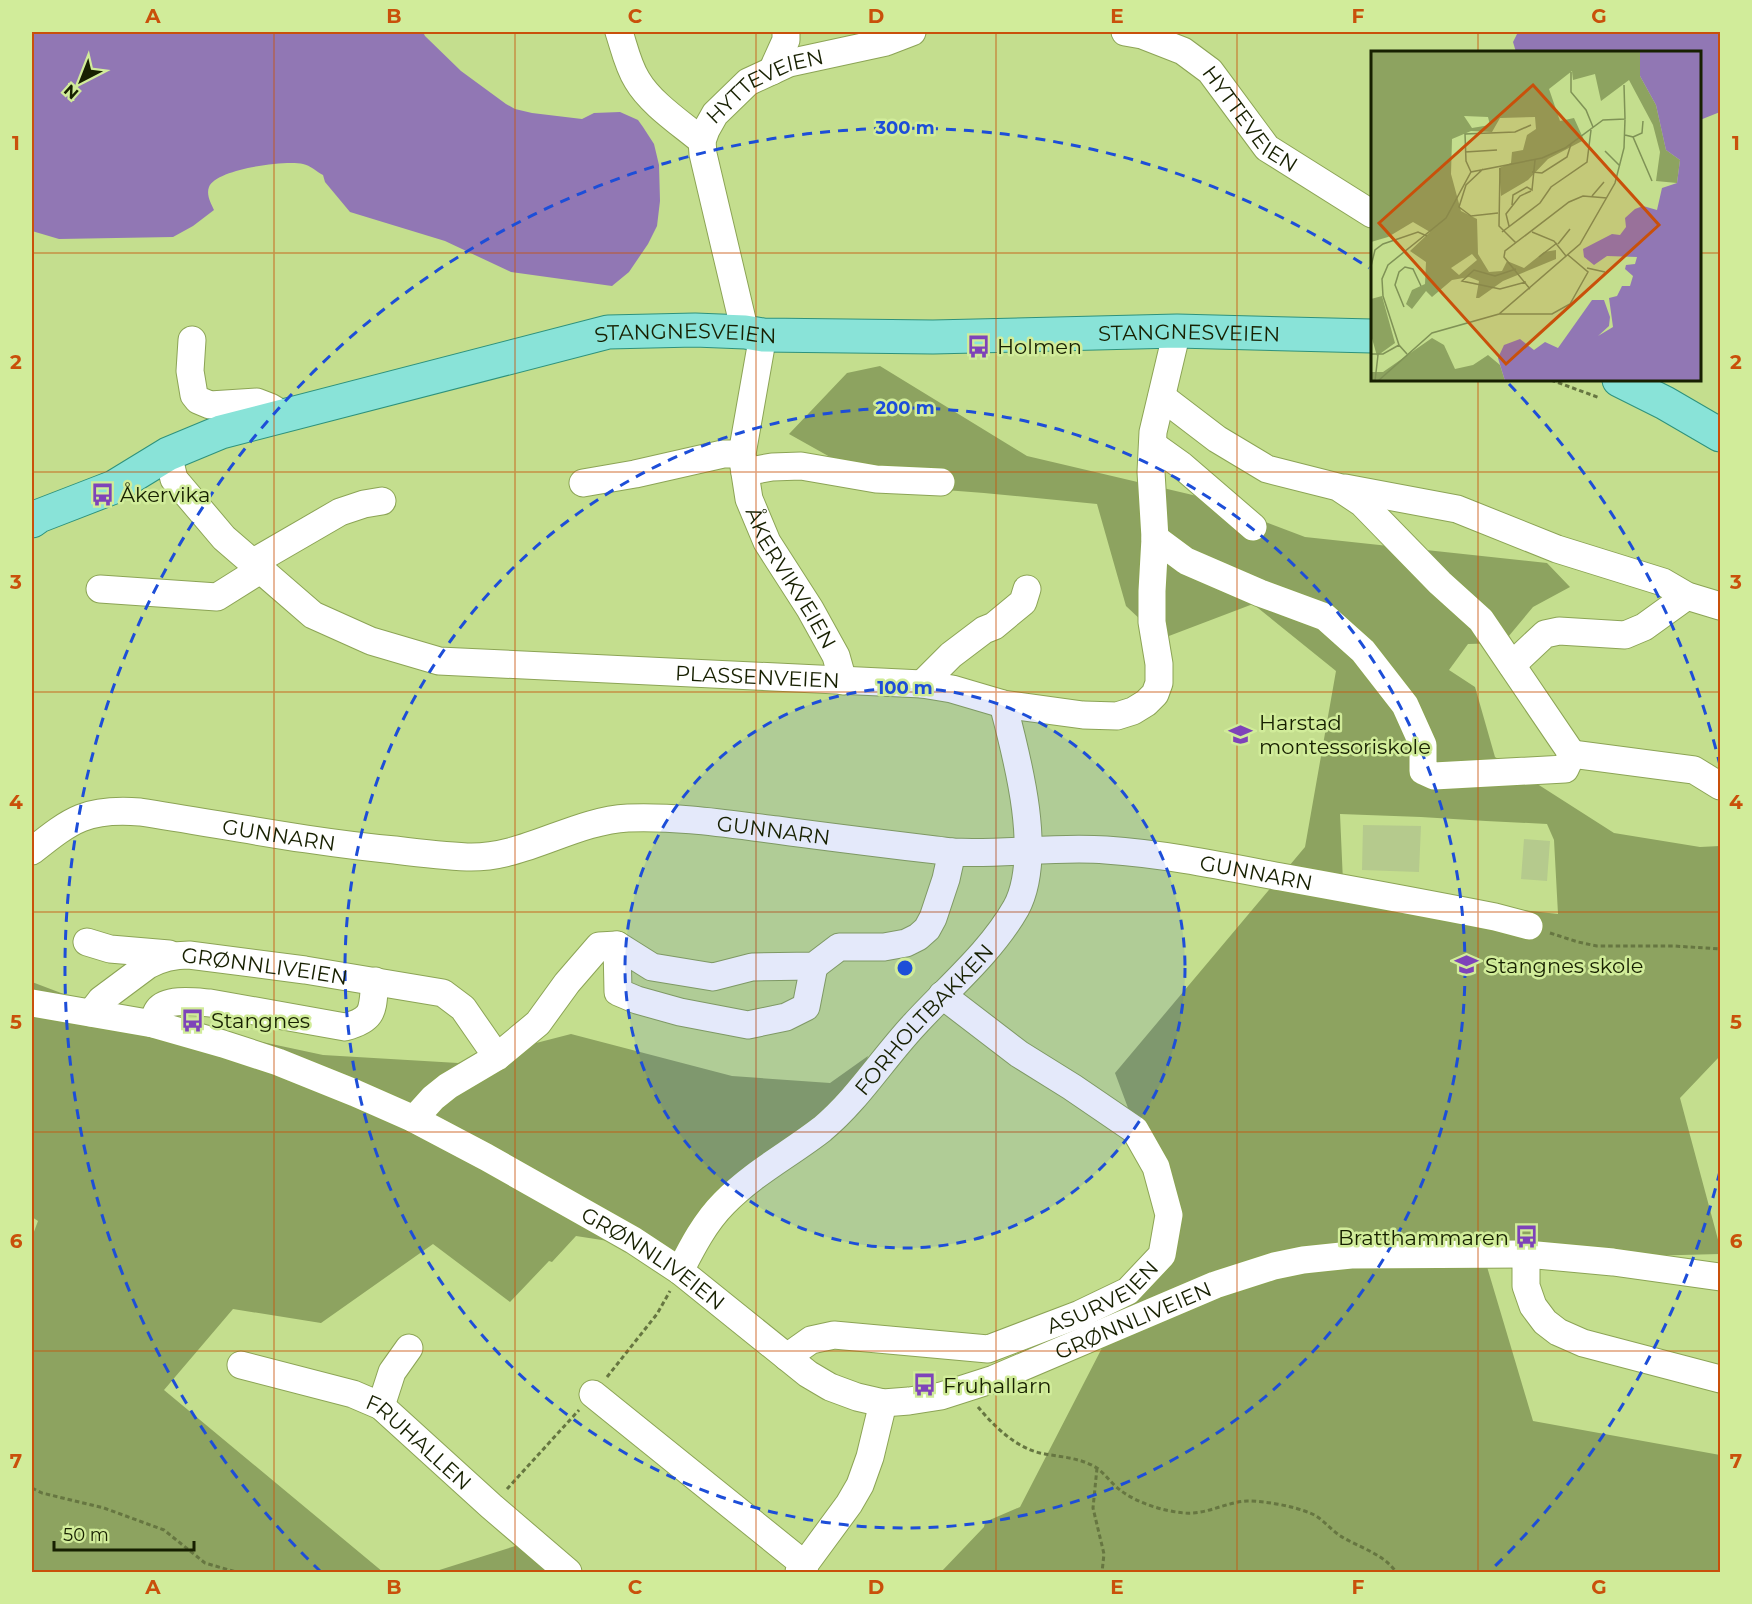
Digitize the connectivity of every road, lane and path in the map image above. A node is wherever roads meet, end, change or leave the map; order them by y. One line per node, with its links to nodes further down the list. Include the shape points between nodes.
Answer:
1 (619, 32): 6 (street, HYTTEVEIEN, via 642,88)
2 (786, 32): 5 (street)
3 (912, 32): 5 (street, HYTTEVEIEN, via 886,42 789,63)
4 (1125, 32): 7 (street, HYTTEVEIEN, via 1183,51 1210,71 1267,148)
5 (772, 71): 6 (street, HYTTEVEIEN, via 748,82 715,114)
6 (702, 141): 9 (street, HYTTEVEIEN)
7 (1371, 213)
8 (1177, 332): 9 (main road, STANGNESVEIEN, via 933,337); 10 (main road, STANGNESVEIEN); 13 (street, PLASSENVEIEN)
9 (754, 334): 14 (main road, STANGNESVEIEN, via 695,330 608,332); 18 (street, ÅKERVIKVEIEN)
10 (1371, 336)
11 (192, 340): 14 (street, via 190,371 198,400 210,405 257,402)
12 (1621, 381): 15 (main road)
13 (1162, 397): 16 (street, PLASSENVEIEN); 21 (street, via 1217,439 1268,469)
14 (285, 416): 17 (main road, STANGNESVEIEN, via 222,432)
15 (1720, 435)
16 (1152, 445): 24 (street); 25 (street, PLASSENVEIEN)
17 (168, 454): 23 (main road, STANGNESVEIEN, via 114,487); 26 (street, PLASSENVEIEN, via 174,479 224,538)
18 (744, 463): 19 (street); 20 (street, via 723,454); 32 (street, ÅKERVIKVEIEN, via 749,499 767,542 836,656)
19 (941, 482)
20 (583, 483)
21 (1338, 487): 29 (street, via 1457,509 1557,549 1663,582); 31 (street, via 1362,503 1481,620)
22 (382, 501): 26 (street, via 340,512)
23 (32, 521)
24 (1253, 528)
25 (1155, 538): 34 (street, PLASSENVEIEN, via 1152,622 1159,683 1155,694 1140,707 1117,716); 35 (street, via 1186,561 1325,617 1363,651 1405,705 1423,745 1423,771 1434,776 1565,769)
26 (256, 566): 27 (street, via 217,597); 32 (street, PLASSENVEIEN, via 313,615 371,641 439,661)
27 (100, 589)
28 (1027, 589): 33 (street, via 1023,602 951,655)
29 (1687, 596): 30 (street); 31 (street, via 1644,627 1625,635 1560,631 1545,634)
30 (1720, 606)
31 (1512, 665): 35 (street)
32 (843, 681): 33 (street, PLASSENVEIEN)
33 (922, 684): 34 (street, PLASSENVEIEN)
34 (1003, 704): 37 (street, FORHOLTBAKKEN, via 1028,823)
35 (1572, 754): 36 (street, via 1694,770)
36 (1720, 786)
37 (1028, 850): 39 (street, GUNNARN); 40 (street, GUNNARN, via 1106,850 1163,856); 47 (street, FORHOLTBAKKEN, via 1024,889 1016,907 998,934)
38 (32, 851): 39 (street, GUNNARN, via 80,818 116,810 339,844 468,857 517,851 605,820 628,818 708,821)
39 (952, 852): 45 (street, via 933,918 918,937 884,946 839,947)
40 (1529, 926): 43 (path, via 1597,946)
41 (87, 942): 44 (street, via 110,949)
42 (616, 945): 45 (street, via 652,968 713,977 752,968); 45 (street, via 618,992 680,1012 748,1025 786,1017 806,1007); 51 (street, via 599,946 538,1023)
43 (1720, 949)
44 (179, 955): 46 (street, GRØNNLIVEIEN); 49 (street, GRØNNLIVEIEN, via 148,965 101,1000)
45 (814, 966)
46 (375, 981): 50 (street, via 371,1012 359,1024 345,1027 187,1001 160,1008); 51 (street, GRØNNLIVEIEN, via 442,993 463,1008)
47 (942, 994): 54 (street, FORHOLTBAKKEN, via 830,1122 724,1203 711,1217); 57 (street, ASURVEIEN, via 1019,1054 1135,1130 1156,1167 1169,1215 1162,1255 1128,1291 988,1349 834,1335 811,1340)
48 (32, 1003): 49 (street, GRØNNLIVEIEN)
49 (91, 1013): 50 (street, GRØNNLIVEIEN)
50 (153, 1024): 52 (street, GRØNNLIVEIEN, via 278,1062)
51 (497, 1057): 52 (street, via 448,1086)
52 (414, 1119): 54 (street, GRØNNLIVEIEN, via 578,1208)
53 (1526, 1254): 55 (street, GRØNNLIVEIEN); 59 (street, via 1526,1286 1533,1306 1558,1332 1583,1343); 60 (street, GRØNNLIVEIEN, via 1351,1255 1274,1266 1215,1285)
54 (680, 1271): 57 (street, GRØNNLIVEIEN)
55 (1720, 1277)
56 (409, 1348): 63 (street, via 392,1372)
57 (787, 1357): 62 (street, GRØNNLIVEIEN, via 830,1387)
58 (241, 1365): 63 (street, FRUHALLEN, via 353,1394)
59 (1720, 1379)
60 (964, 1389): 62 (street, GRØNNLIVEIEN, via 909,1401); 64 (path, via 1008,1437 1037,1452 1080,1460)
61 (593, 1394): 66 (street)
62 (883, 1402): 66 (street, via 860,1485)
63 (381, 1406): 68 (street, FRUHALLEN)
64 (1097, 1468): 69 (path, via 1093,1508 1104,1554); 70 (path, via 1121,1491 1151,1506 1186,1513 1250,1501 1296,1508 1313,1514 1340,1535 1371,1551)
65 (32, 1488): 67 (path, via 164,1530 205,1563)
66 (802, 1569)
67 (236, 1572)
68 (568, 1572)
69 (1102, 1572)
70 (1396, 1572)

